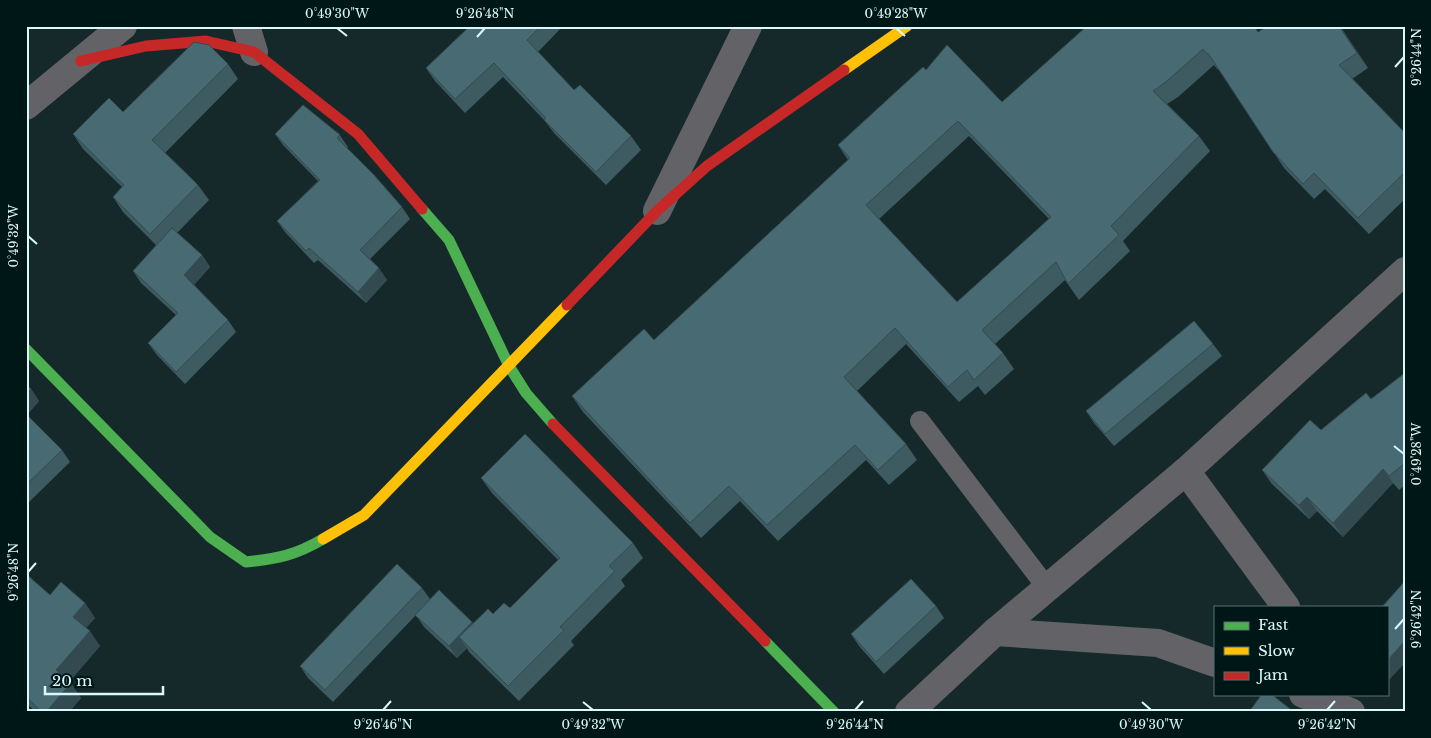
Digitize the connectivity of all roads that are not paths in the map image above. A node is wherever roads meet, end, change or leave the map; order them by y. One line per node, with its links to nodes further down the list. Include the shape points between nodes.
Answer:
1 (122, 26): 6 (street)
2 (246, 26): 5 (street)
3 (748, 26): 8 (street)
4 (907, 26): 8 (street, via 707,166)
5 (254, 52): 6 (street, via 206,41 146,46); 11 (street, via 358,134 449,240)
6 (81, 61): 7 (street)
7 (26, 106)
8 (657, 211): 11 (street)
9 (1405, 271): 13 (street)
10 (26, 349): 11 (street, via 210,537 246,562 276,559 306,549 364,515)
11 (510, 366): 20 (street, via 541,412)
12 (920, 421): 14 (lane)
13 (1186, 471): 14 (street); 15 (street)
14 (1048, 589): 16 (street)
15 (1285, 606)
16 (995, 632): 17 (street, via 1158,643); 21 (street)
17 (1214, 663)
18 (1308, 696): 22 (street)
19 (1352, 696): 23 (street)
20 (834, 712)
21 (909, 712)
22 (1351, 712)
23 (1364, 712)

